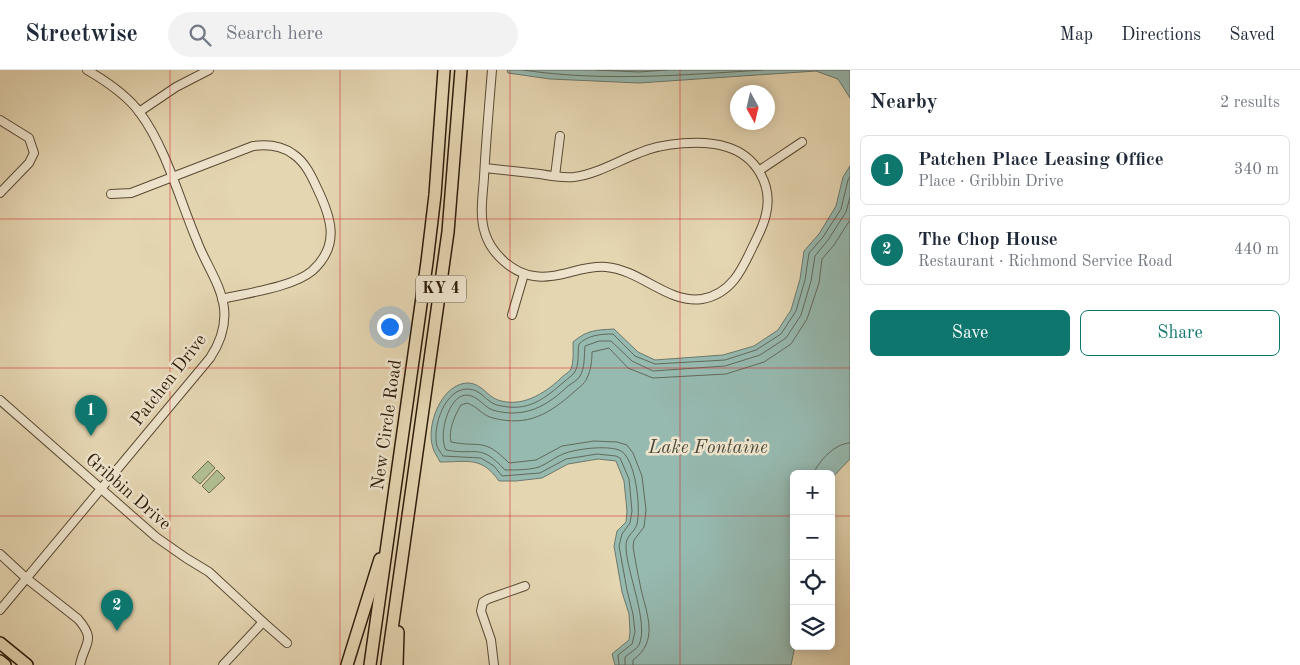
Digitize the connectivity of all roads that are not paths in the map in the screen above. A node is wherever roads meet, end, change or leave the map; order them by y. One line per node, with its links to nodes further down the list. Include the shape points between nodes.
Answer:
1 (87, 70): 6 (street, Patchen Drive, via 116,90)
2 (209, 70): 6 (street)
3 (444, 70): 21 (highway, New Circle Road / KY 4, via 427,262)
4 (461, 70): 22 (highway, New Circle Road / KY 4, via 448,232)
5 (492, 70): 10 (street)
6 (139, 112): 13 (street, Patchen Drive, via 156,141)
7 (0, 120): 14 (street, via 29,138 34,153 29,163)
8 (560, 136): 12 (street)
9 (802, 142): 11 (street)
10 (485, 168): 12 (street); 16 (street, via 484,232 503,260)
11 (760, 170): 12 (street, via 745,156 728,147 683,144 652,148 581,176); 16 (street, via 767,191 765,219 736,279 713,295 681,298 635,275 607,267 548,277)
12 (555, 176)
13 (171, 178): 15 (street, via 131,193); 17 (street, Patchen Drive); 17 (street, via 253,146 278,146 304,164 328,210 331,227 328,247 313,270 291,282)
14 (0, 192)
15 (111, 194)
16 (524, 274): 18 (street)
17 (222, 299): 20 (street, Patchen Drive, via 223,329 214,351)
18 (512, 315)
19 (0, 400): 20 (street, Gribbin Drive)
20 (101, 488): 24 (street, Patchen Drive); 27 (street, Gribbin Drive, via 164,543 218,580)
21 (395, 494): 35 (highway, via 379,562); 36 (highway, New Circle Road / KY 4)
22 (410, 507): 37 (highway, New Circle Road / KY 4); 38 (highway)
23 (0, 554): 24 (street)
24 (26, 578): 26 (street, Patchen Drive); 33 (street, via 84,626 88,646)
25 (524, 586): 39 (street, via 483,602 481,611 491,640)
26 (0, 610)
27 (263, 622): 29 (street, Gribbin Drive); 34 (street)
28 (0, 643): 32 (highway)
29 (287, 643)
30 (0, 661): 31 (highway)
31 (5, 665)
32 (27, 665)
33 (80, 665)
34 (223, 665)
35 (347, 665)
36 (370, 665)
37 (387, 665)
38 (397, 665)
39 (494, 665)

